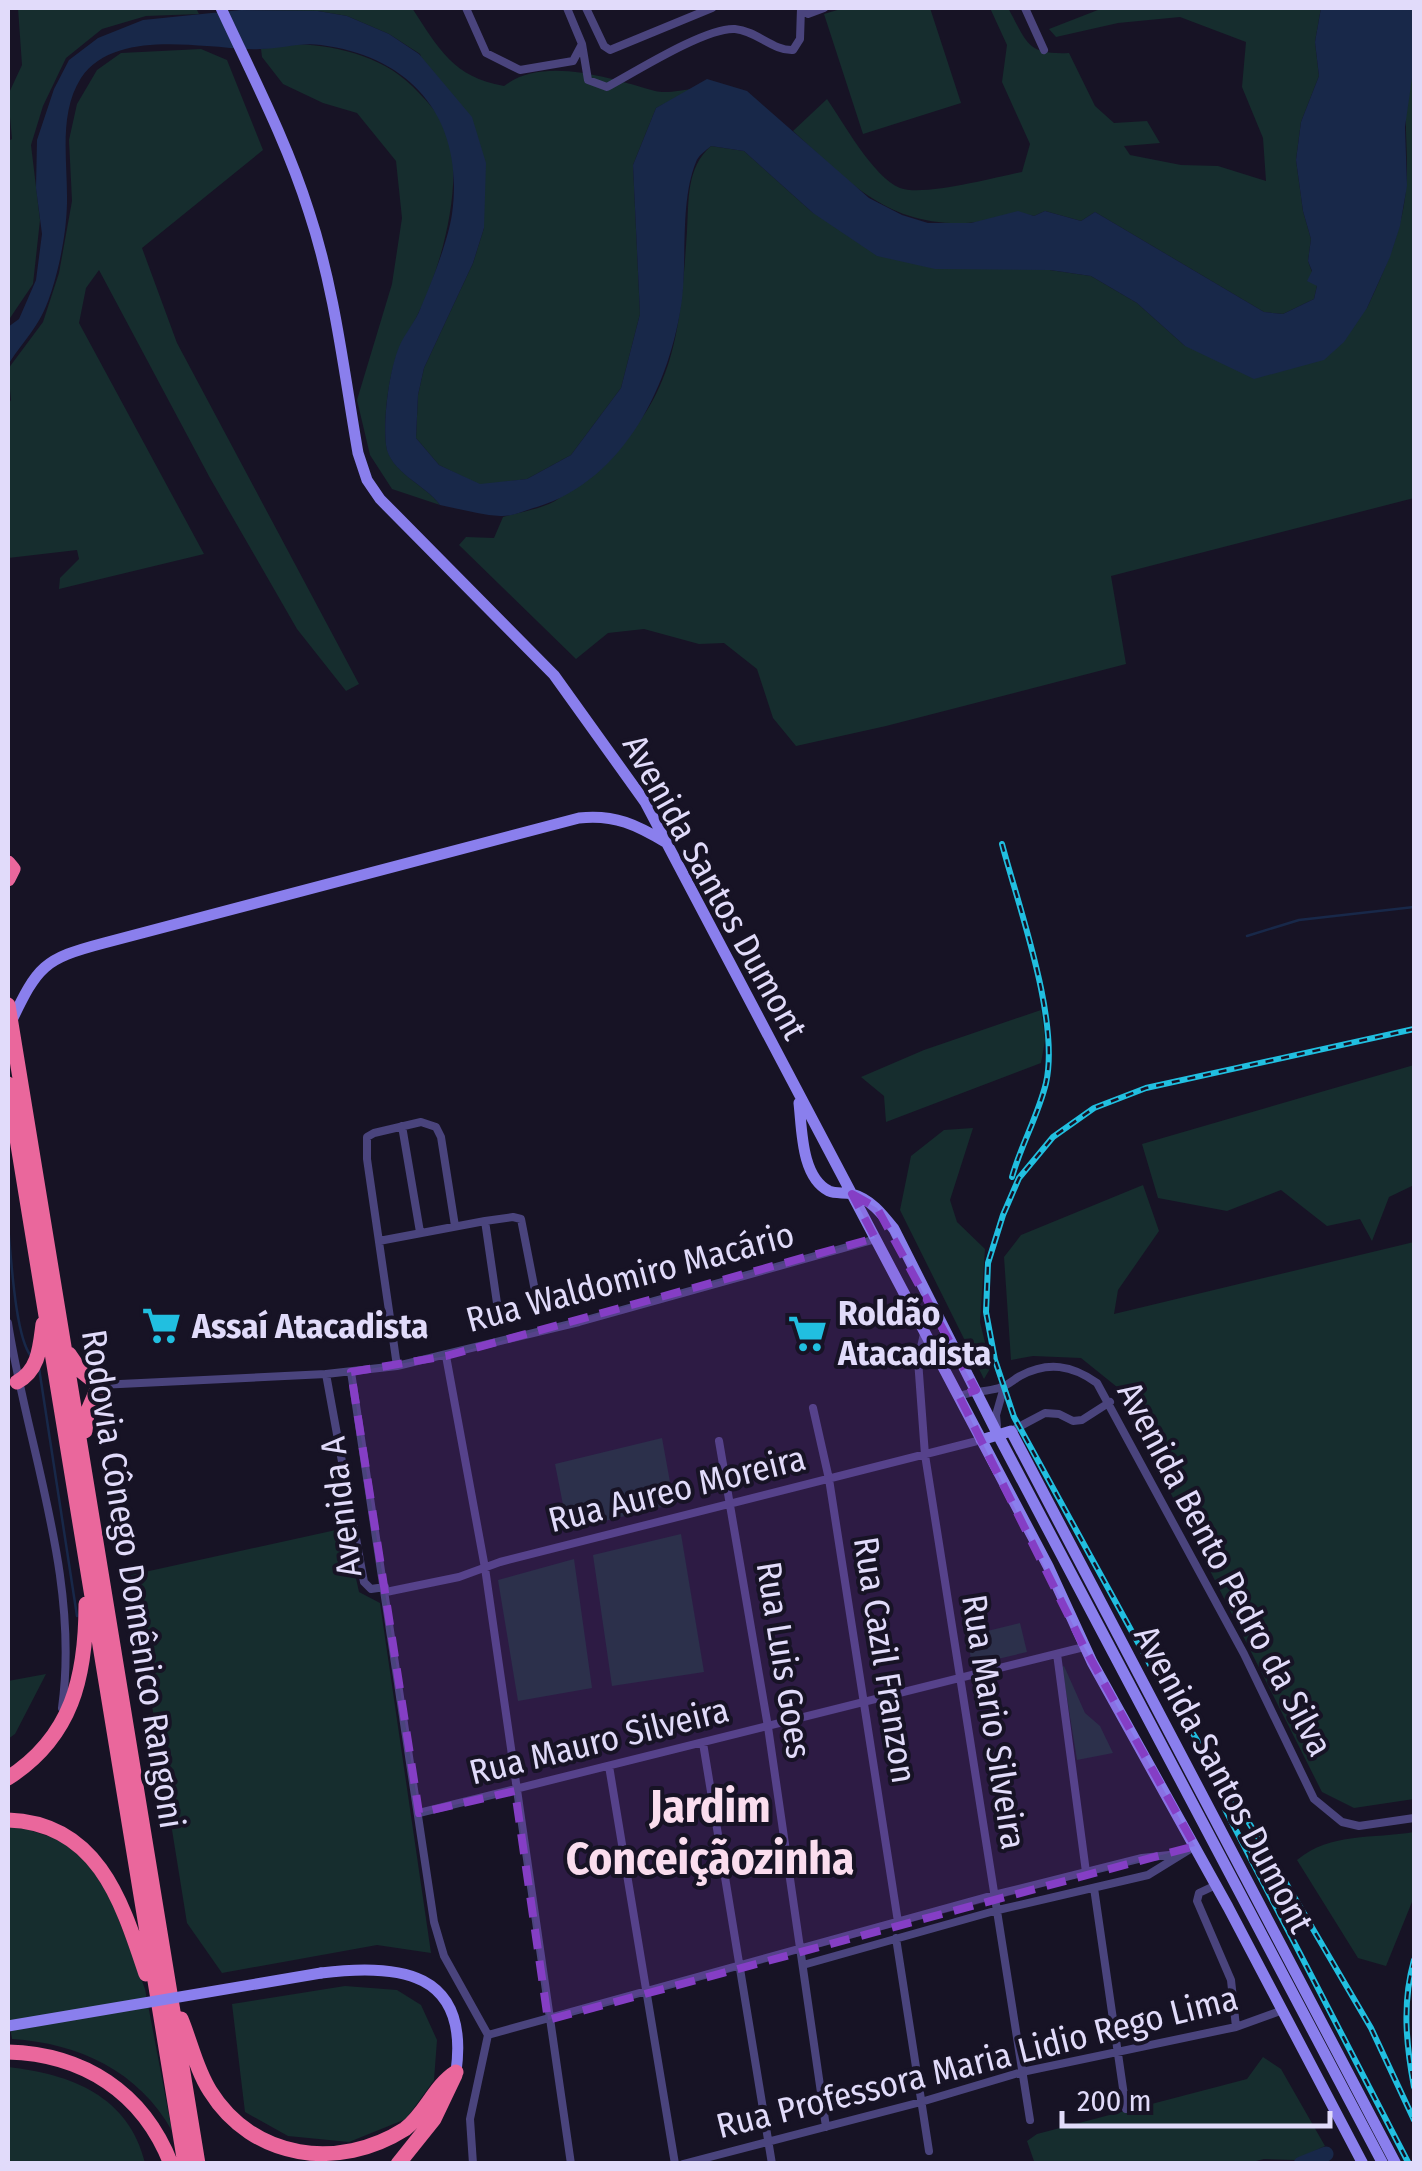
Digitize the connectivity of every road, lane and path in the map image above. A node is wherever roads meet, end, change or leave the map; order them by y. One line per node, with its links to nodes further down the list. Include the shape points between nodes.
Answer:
1 (221, 8): 11 (main road, Avenida Santos Dumont, via 310,212 367,480 554,676 615,756)
2 (466, 8): 9 (street, via 480,45 494,60 520,70 574,61)
3 (566, 8): 9 (street)
4 (587, 8): 5 (street, via 604,46 615,49)
5 (712, 8)
6 (802, 8): 7 (street, via 808,14); 9 (street, via 800,39 789,51 748,32 720,30 606,87 588,80)
7 (824, 8)
8 (1026, 8): 10 (street)
9 (582, 44)
10 (1044, 50)
11 (667, 843): 15 (main road, via 629,821 579,818 91,946 38,971); 17 (main road, Avenida Santos Dumont)
12 (8, 864): 13 (highway)
13 (8, 879)
14 (8, 1004): 15 (highway, Rodovia Cônego Domênico Rangoni)
15 (10, 1022): 30 (highway, Rodovia Cônego Domênico Rangoni)
16 (8, 1084): 26 (highway, Rodovia Cônego Domênico Rangoni)
17 (798, 1094): 19 (main road, Avenida Santos Dumont); 19 (main road, via 804,1149 817,1180 832,1192)
18 (402, 1126): 21 (street, via 436,1127); 22 (street); 24 (street, via 368,1138)
19 (852, 1194): 23 (main road, Avenida Santos Dumont); 38 (main road, via 877,1208 894,1229)
20 (485, 1221): 21 (street); 25 (street, via 520,1219); 27 (street)
21 (455, 1226): 22 (street)
22 (420, 1232): 24 (street)
23 (876, 1239): 29 (main road, Avenida Santos Dumont); 31 (street, Rua Waldomiro Macário)
24 (379, 1241): 32 (street)
25 (536, 1296)
26 (45, 1310): 35 (highway, via 38,1358); 53 (highway, Rodovia Cônego Domênico Rangoni)
27 (498, 1310)
28 (8, 1324): 35 (street)
29 (925, 1332): 39 (main road, Avenida Santos Dumont); 47 (street, Rua Mario Silveira, via 918,1360)
30 (64, 1346): 36 (highway); 48 (highway, Rodovia Cônego Domênico Rangoni)
31 (446, 1356): 32 (street, Rua Waldomiro Macário); 54 (street)
32 (396, 1366): 33 (street, Rua Waldomiro Macário)
33 (351, 1372): 34 (street, Rua Waldomiro Macário); 45 (street, Avenida A)
34 (326, 1374): 36 (street, Rua Waldomiro Macário); 46 (street, Avenida A)
35 (17, 1382): 61 (street, via 35,1442 65,1612 68,1665)
36 (99, 1386): 48 (highway, via 87,1413)
37 (1004, 1387): 38 (street, Avenida Bento Pedro da Silva); 40 (street, Avenida Bento Pedro da Silva, via 1053,1366 1097,1383); 42 (street, via 996,1415)
38 (976, 1390): 39 (street, Avenida Bento Pedro da Silva); 42 (main road)
39 (959, 1396): 44 (main road, Avenida Santos Dumont)
40 (1110, 1402): 42 (street, via 1082,1420 1046,1413); 67 (street, Avenida Bento Pedro da Silva, via 1314,1799 1342,1822 1359,1826)
41 (813, 1408): 49 (street, Rua Cazil Franzon)
42 (1004, 1433): 44 (main road); 108 (main road, Avenida Santos Dumont); 109 (main road, Avenida Santos Dumont)
43 (720, 1440): 51 (street, Rua Luis Goes)
44 (981, 1440): 47 (street, Rua Aureo Moreira); 56 (main road, Avenida Santos Dumont)
45 (364, 1450): 46 (street); 50 (street, Avenida A)
46 (341, 1453): 52 (street, Avenida A)
47 (925, 1455): 49 (street, Rua Aureo Moreira); 58 (street, Rua Mario Silveira)
48 (83, 1456): 83 (highway, Rodovia Cônego Domênico Rangoni)
49 (828, 1479): 51 (street, Rua Aureo Moreira); 59 (street, Rua Cazil Franzon)
50 (372, 1503): 52 (street); 55 (street, Avenida A)
51 (731, 1504): 54 (street, Rua Aureo Moreira); 60 (street, Rua Luis Goes)
52 (351, 1507): 55 (street, Avenida A, via 364,1582)
53 (88, 1565): 61 (highway, via 84,1662); 83 (highway, Rodovia Cônego Domênico Rangoni)
54 (485, 1568): 55 (street, Rua Aureo Moreira); 65 (street)
55 (386, 1589): 66 (street)
56 (1084, 1647): 57 (street, Rua Mauro Silveira); 69 (main road, Avenida Santos Dumont)
57 (1057, 1654): 58 (street, Rua Mauro Silveira); 71 (street)
58 (959, 1679): 59 (street, Rua Mauro Silveira); 74 (street, Rua Mario Silveira)
59 (863, 1701): 60 (street, Rua Mauro Silveira); 76 (street, Rua Cazil Franzon)
60 (768, 1727): 62 (street, Rua Mauro Silveira); 78 (street, Rua Luis Goes)
61 (60, 1728): 64 (highway)
62 (703, 1743): 63 (street, Rua Mauro Silveira); 79 (street)
63 (609, 1766): 65 (street, Rua Mauro Silveira); 81 (street)
64 (8, 1778)
65 (515, 1791): 66 (street, Rua Mauro Silveira); 84 (street)
66 (419, 1814): 87 (street, via 437,1938)
67 (1414, 1818)
68 (8, 1820): 83 (highway, via 62,1834 108,1877)
69 (1195, 1846): 70 (street); 72 (main road, Avenida Santos Dumont)
70 (1178, 1854): 71 (street); 73 (street, via 1148,1875)
71 (1086, 1872): 74 (street)
72 (1216, 1885): 82 (main road, Avenida Santos Dumont); 86 (street, via 1198,1893 1197,1901 1230,1980)
73 (1094, 1888): 75 (street); 88 (street)
74 (994, 1895): 75 (street, Rua Mario Silveira); 76 (street)
75 (998, 1910): 77 (street); 91 (street, Rua Mario Silveira)
76 (898, 1922): 78 (street)
77 (896, 1938): 80 (street); 92 (street)
78 (799, 1948): 79 (street); 80 (street, Rua Luis Goes)
79 (740, 1965): 81 (street); 96 (street)
80 (802, 1965): 95 (street, Rua Luis Goes)
81 (647, 1992): 84 (street); 104 (street)
82 (1283, 2010): 86 (street, Rua Professora Maria Lidio Rego Lima); 107 (main road, Avenida Santos Dumont)
83 (166, 2015): 90 (highway, via 180,2018 201,2076 224,2111 263,2142 291,2153 345,2156 380,2144 415,2121); 99 (highway, Rodovia Cônego Domênico Rangoni); 100 (highway, Rodovia Cônego Domênico Rangoni)
84 (548, 2020): 87 (street); 103 (street)
85 (8, 2026): 90 (main road, bridge, via 383,1968 408,1972 443,2000 459,2047)
86 (1236, 2027): 88 (street, Rua Professora Maria Lidio Rego Lima)
87 (488, 2036): 102 (street, via 470,2119)
88 (1120, 2050): 91 (street, Rua Professora Maria Lidio Rego Lima); 93 (street)
89 (8, 2052): 98 (highway, via 65,2059 111,2082 142,2112)
90 (456, 2072): 101 (highway, via 440,2110)
91 (1022, 2072): 92 (street, Rua Professora Maria Lidio Rego Lima); 94 (street, Rua Mario Silveira)
92 (921, 2102): 95 (street, Rua Professora Maria Lidio Rego Lima); 97 (street)
93 (1126, 2109)
94 (1030, 2120)
95 (826, 2126): 96 (street, Rua Professora Maria Lidio Rego Lima)
96 (768, 2141): 105 (street, Rua Professora Maria Lidio Rego Lima); 106 (street)
97 (928, 2150)
98 (171, 2164)
99 (186, 2164)
100 (198, 2164)
101 (398, 2164)
102 (473, 2164)
103 (570, 2164)
104 (675, 2164)
105 (683, 2164)
106 (772, 2164)
107 (1363, 2164)
108 (1383, 2164)
109 (1396, 2164)

